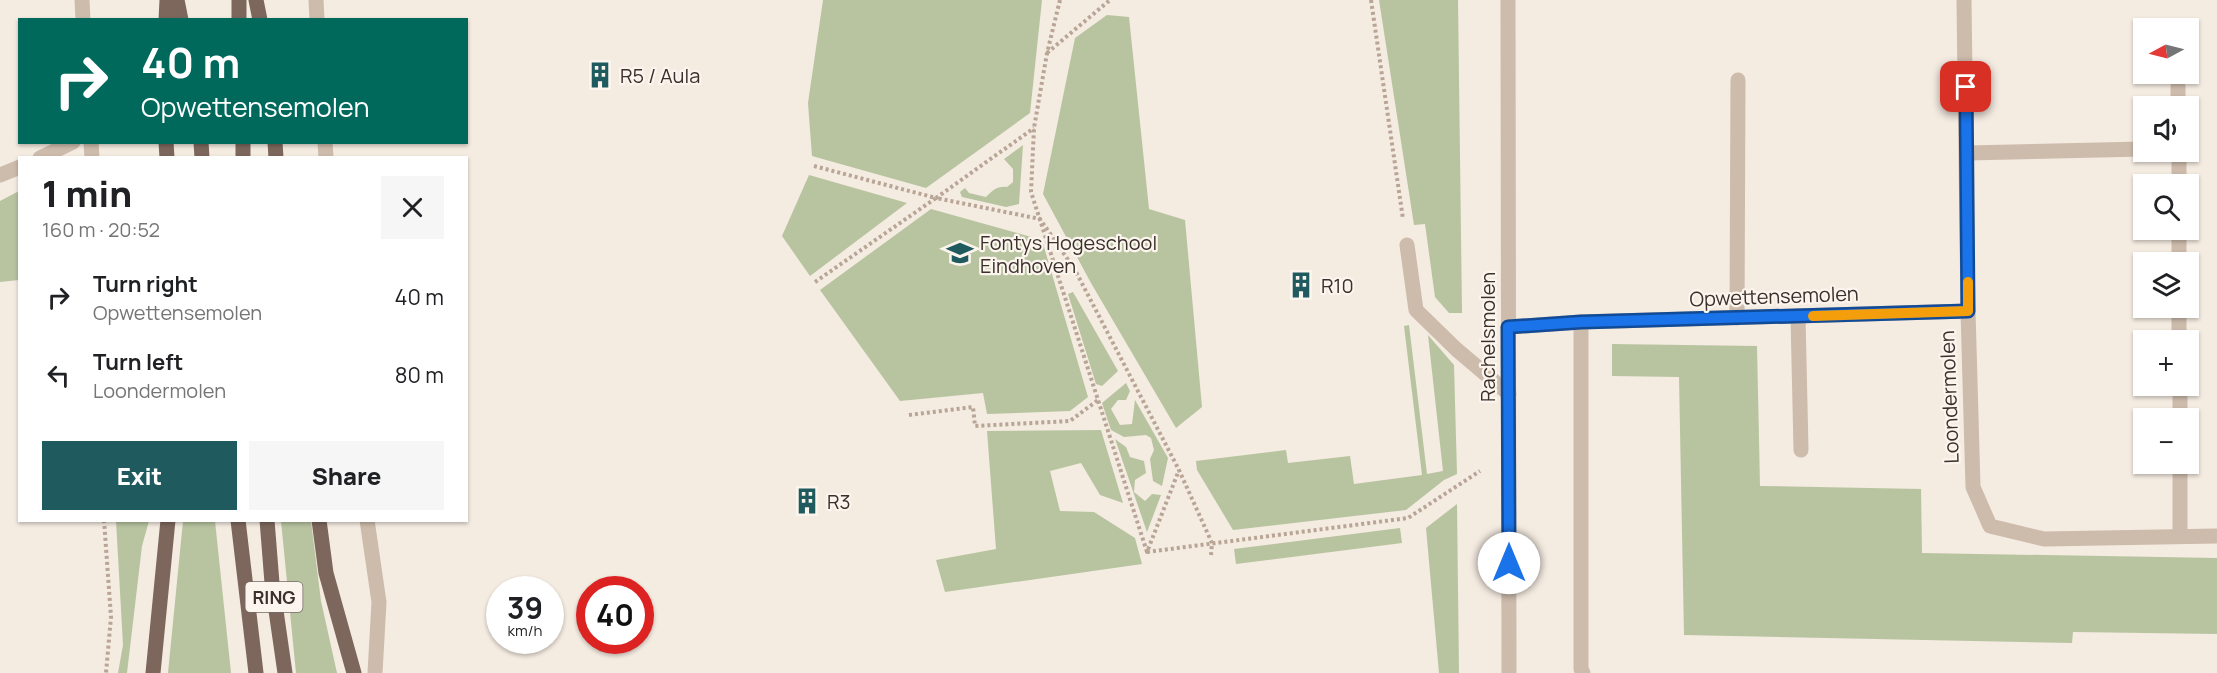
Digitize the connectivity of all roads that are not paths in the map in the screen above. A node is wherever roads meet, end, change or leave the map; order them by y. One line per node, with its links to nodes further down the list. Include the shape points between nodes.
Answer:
1 (82, 0): 9 (street)
2 (166, 0): 10 (main road)
3 (177, 0): 11 (main road)
4 (239, 0): 12 (main road)
5 (256, 0): 13 (main road)
6 (316, 0): 14 (street)
7 (1508, 0): 29 (street, Rachelsmolen)
8 (1964, 0): 20 (street, Loondermolen)
9 (83, 18)
10 (166, 18)
11 (181, 18)
12 (239, 18)
13 (260, 18)
14 (317, 18)
15 (1738, 80): 27 (street)
16 (2178, 86): 17 (street)
17 (2178, 96)
18 (69, 144): 21 (street)
19 (2133, 149): 20 (street)
20 (1967, 153): 25 (street, Loondermolen)
21 (44, 156)
22 (18, 168): 23 (street)
23 (0, 176)
24 (1407, 245): 30 (street, via 1416,310)
25 (1968, 311): 26 (street, Opwettensemolen); 38 (street, Loondermolen, via 1973,487 1990,526 2044,539)
26 (1798, 316): 27 (street, Opwettensemolen); 31 (street)
27 (1737, 318): 28 (street, Opwettensemolen)
28 (1581, 322): 29 (street, Opwettensemolen); 46 (street)
29 (1508, 327): 30 (street, Rachelsmolen)
30 (1509, 394): 45 (street, Rachelsmolen)
31 (1801, 450)
32 (2180, 474): 38 (street)
33 (168, 522): 40 (main road)
34 (238, 522): 41 (main road, RING)
35 (267, 522): 42 (main road, RING)
36 (320, 522): 43 (main road, via 326,573)
37 (367, 522): 44 (street, via 379,602)
38 (2180, 536): 39 (street, Loondermolen)
39 (2217, 536)
40 (153, 673)
41 (256, 673)
42 (285, 673)
43 (354, 673)
44 (375, 673)
45 (1509, 673)
46 (1583, 673)

